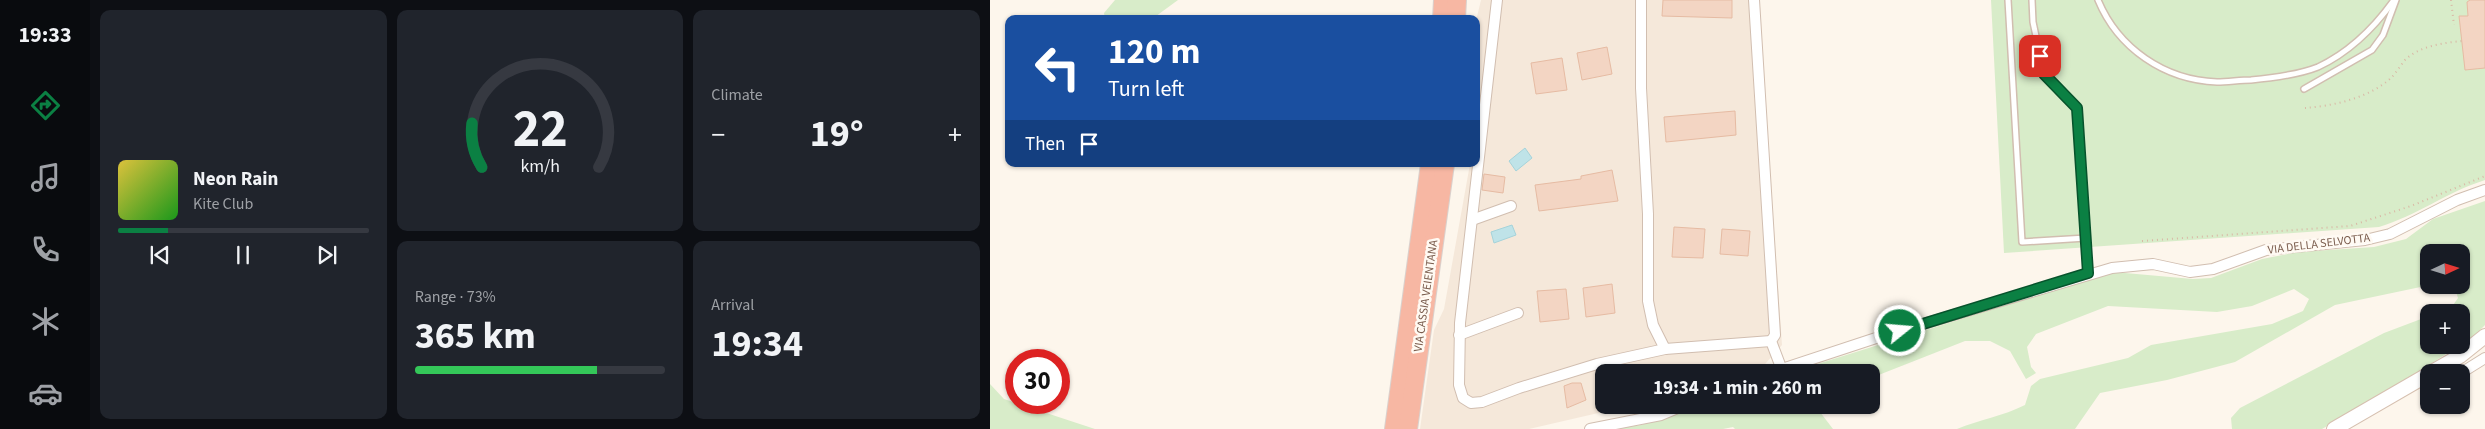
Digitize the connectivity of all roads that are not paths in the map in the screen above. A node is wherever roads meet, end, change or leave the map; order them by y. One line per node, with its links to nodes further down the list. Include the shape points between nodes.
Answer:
1 (1442, 0): 10 (highway)
2 (1457, 0): 11 (highway)
3 (1497, 0): 13 (street)
4 (1641, 0): 26 (street, via 1648,301 1653,325)
5 (1754, 0): 25 (street, via 1776,335)
6 (2008, 0): 20 (lane, via 2022,242)
7 (2032, 0): 20 (lane, via 2033,22 2044,74 2077,108)
8 (2098, 0): 9 (lane, via 2113,29 2134,52 2154,65 2183,76 2216,82 2273,78 2317,67 2357,43)
9 (2395, 0): 12 (lane, via 2383,35 2372,50)
10 (1442, 15)
11 (1456, 15)
12 (2304, 89)
13 (1480, 150)
14 (1430, 167): 34 (highway, VIA CASSIA VEIENTANA)
15 (1444, 167): 35 (highway, VIA CASSIA VEIENTANA)
16 (1478, 167): 19 (street)
17 (2485, 190): 21 (street, VIA DELLA SELVOTTA, via 2456,200 2390,234 2365,240 2266,250 2199,271 2141,264)
18 (1511, 206): 19 (street)
19 (1472, 220): 23 (street)
20 (2086, 238): 21 (lane)
21 (2088, 273): 29 (street, VIA DELLA SELVOTTA)
22 (1518, 313): 23 (street)
23 (1459, 335): 26 (street, via 1460,389 1463,398 1470,403 1490,400 1597,364)
24 (2485, 336): 30 (street)
25 (1771, 341): 26 (street); 28 (street)
26 (1665, 349)
27 (2485, 358): 31 (street)
28 (1776, 364)
29 (1798, 364)
30 (2448, 364)
31 (2470, 367)
32 (2420, 381): 37 (street)
33 (1664, 414): 36 (street)
34 (1394, 429)
35 (1408, 429)
36 (1590, 429)
37 (2334, 429)

